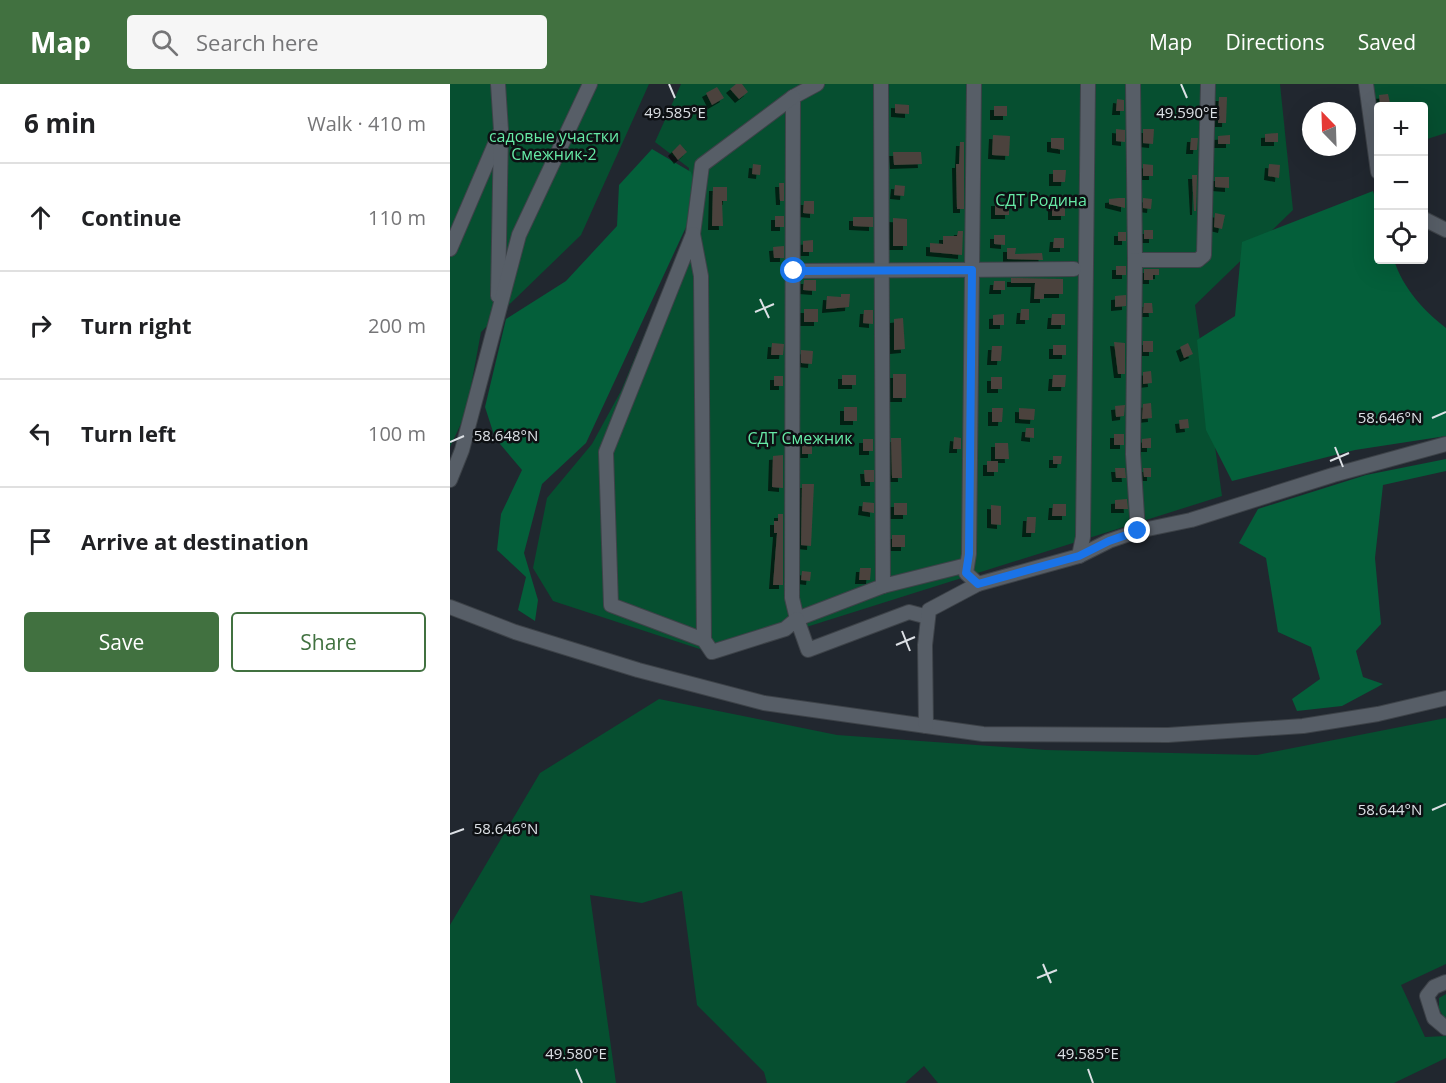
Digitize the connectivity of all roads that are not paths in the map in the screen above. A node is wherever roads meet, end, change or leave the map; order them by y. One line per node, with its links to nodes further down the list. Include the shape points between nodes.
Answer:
1 (498, 84): 11 (street)
2 (590, 84): 22 (street, via 519,235)
3 (817, 84): 10 (street)
4 (881, 84): 21 (street)
5 (974, 84): 19 (street)
6 (1088, 84): 26 (street, via 1083,537)
7 (1132, 84): 17 (street)
8 (1208, 84): 17 (street, via 1204,255 1198,260)
9 (1366, 84): 12 (street)
10 (793, 97): 15 (street, via 702,165); 20 (street)
11 (501, 130): 16 (street); 22 (street)
12 (1376, 156)
13 (1428, 221): 14 (street)
14 (1446, 230)
15 (693, 234): 33 (street, via 701,276); 33 (street, via 606,452 611,605)
16 (450, 249)
17 (1135, 260): 25 (street, via 1133,454)
18 (1074, 269): 19 (street)
19 (972, 270): 21 (street); 27 (street)
20 (794, 271): 21 (street); 32 (street, via 792,598)
21 (882, 271): 29 (street)
22 (497, 320): 24 (street, via 462,450)
23 (1446, 444): 25 (street, via 1191,520)
24 (450, 480)
25 (1138, 531): 26 (street)
26 (1079, 556): 28 (street)
27 (967, 565): 28 (street, via 966,573); 29 (street)
28 (978, 584): 31 (street, via 929,610)
29 (883, 586): 32 (street)
30 (450, 607): 35 (street, via 515,632 638,670 764,703)
31 (928, 617): 32 (street, via 909,612 808,650); 35 (street)
32 (797, 618): 33 (street, via 785,629 712,652)
33 (704, 640)
34 (1446, 698): 35 (street, via 1303,726 1168,735 983,734)
35 (926, 726)
36 (1446, 982): 38 (street, via 1429,992)
37 (1446, 989): 38 (street, via 1435,996)
38 (1430, 1009): 39 (street)
39 (1446, 1028)

